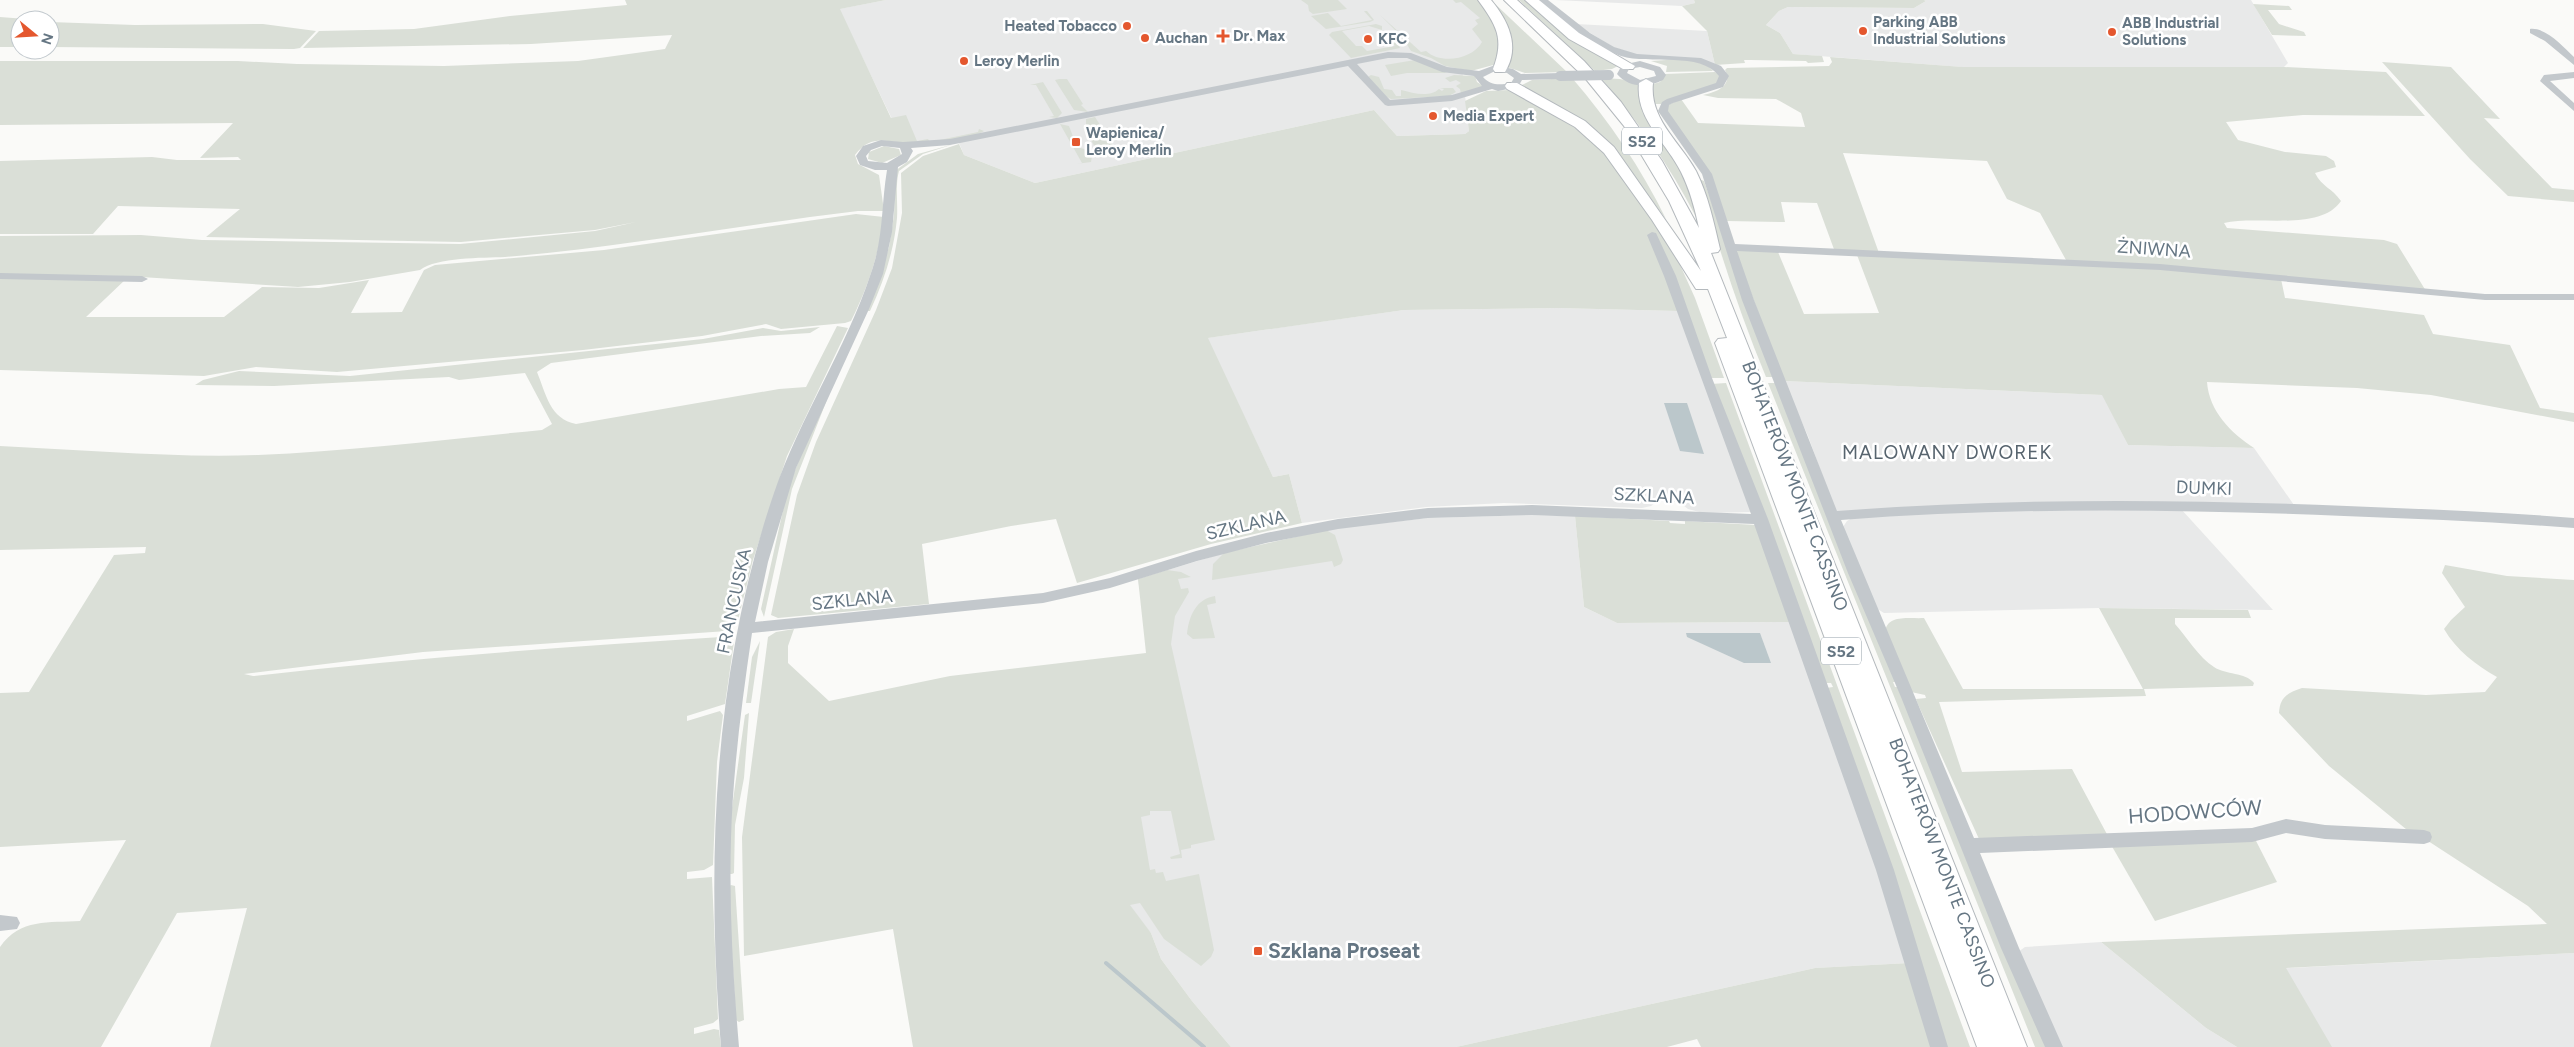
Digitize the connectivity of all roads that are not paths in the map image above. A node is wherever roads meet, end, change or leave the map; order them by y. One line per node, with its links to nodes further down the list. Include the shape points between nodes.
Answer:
1 (1484, 0): 9 (highway, via 1506,32 1507,49)
2 (1499, 0): 25 (highway, BOHATERÓW MONTE CASSINO / S52, via 1556,52 1623,130 1659,187)
3 (1510, 0): 27 (highway, BOHATERÓW MONTE CASSINO / S52, via 1566,50 1600,87 1652,155 1698,242)
4 (1531, 0): 10 (highway, via 1574,36)
5 (1543, 0): 22 (street, via 1592,38 1617,51 1638,58 1695,60 1722,72 1724,76 1720,85 1670,101 1663,111 1707,174)
6 (2533, 31): 8 (street, via 2548,39)
7 (1350, 62): 11 (street, via 1402,54 1445,70); 15 (street, via 1388,103 1423,98 1461,98); 17 (street)
8 (2574, 62)
9 (1500, 69): 11 (street); 13 (street, via 1510,71)
10 (1625, 70): 13 (street, bridge, via 1608,75 1560,76); 14 (street, via 1628,79); 14 (street, via 1646,65 1660,72 1656,80)
11 (1479, 74): 15 (street, via 1480,82)
12 (2574, 75): 16 (street, via 2547,77 2545,82)
13 (1515, 82): 15 (street); 25 (highway, via 1575,121 1609,150 1659,218)
14 (1646, 83): 27 (highway, via 1644,94 1650,114 1692,180)
15 (1489, 86)
16 (2574, 108)
17 (905, 150): 18 (street); 19 (street, via 882,143 863,152 861,160)
18 (893, 165): 19 (street); 20 (street, FRANCUSKA)
19 (877, 167): 20 (street)
20 (888, 185): 31 (street, FRANCUSKA, via 888,222 874,281 793,457 779,496)
21 (1652, 235): 29 (street)
22 (1731, 247): 26 (street, ŻNIWNA, via 2160,266 2485,297); 28 (street, via 1748,300)
23 (0, 276): 24 (street)
24 (142, 279)
25 (1702, 285): 36 (highway, BOHATERÓW MONTE CASSINO / S52)
26 (2574, 297)
27 (1727, 314): 37 (highway, BOHATERÓW MONTE CASSINO / S52)
28 (1833, 516): 30 (street, DUMKI, via 1935,508 2099,504); 33 (street)
29 (1761, 519): 31 (street, SZKLANA, via 1532,510 1428,513 1338,524 1266,538 1110,583 1043,598); 35 (street, via 1885,870)
30 (2574, 523)
31 (746, 628): 34 (street, FRANCUSKA, via 733,710 721,840 723,954)
32 (2424, 837): 33 (street, HODOWCÓW, via 2325,832 2286,826 2252,834)
33 (1969, 846): 38 (street)
34 (730, 1047)
35 (1939, 1047)
36 (1991, 1047)
37 (2013, 1047)
38 (2054, 1047)

